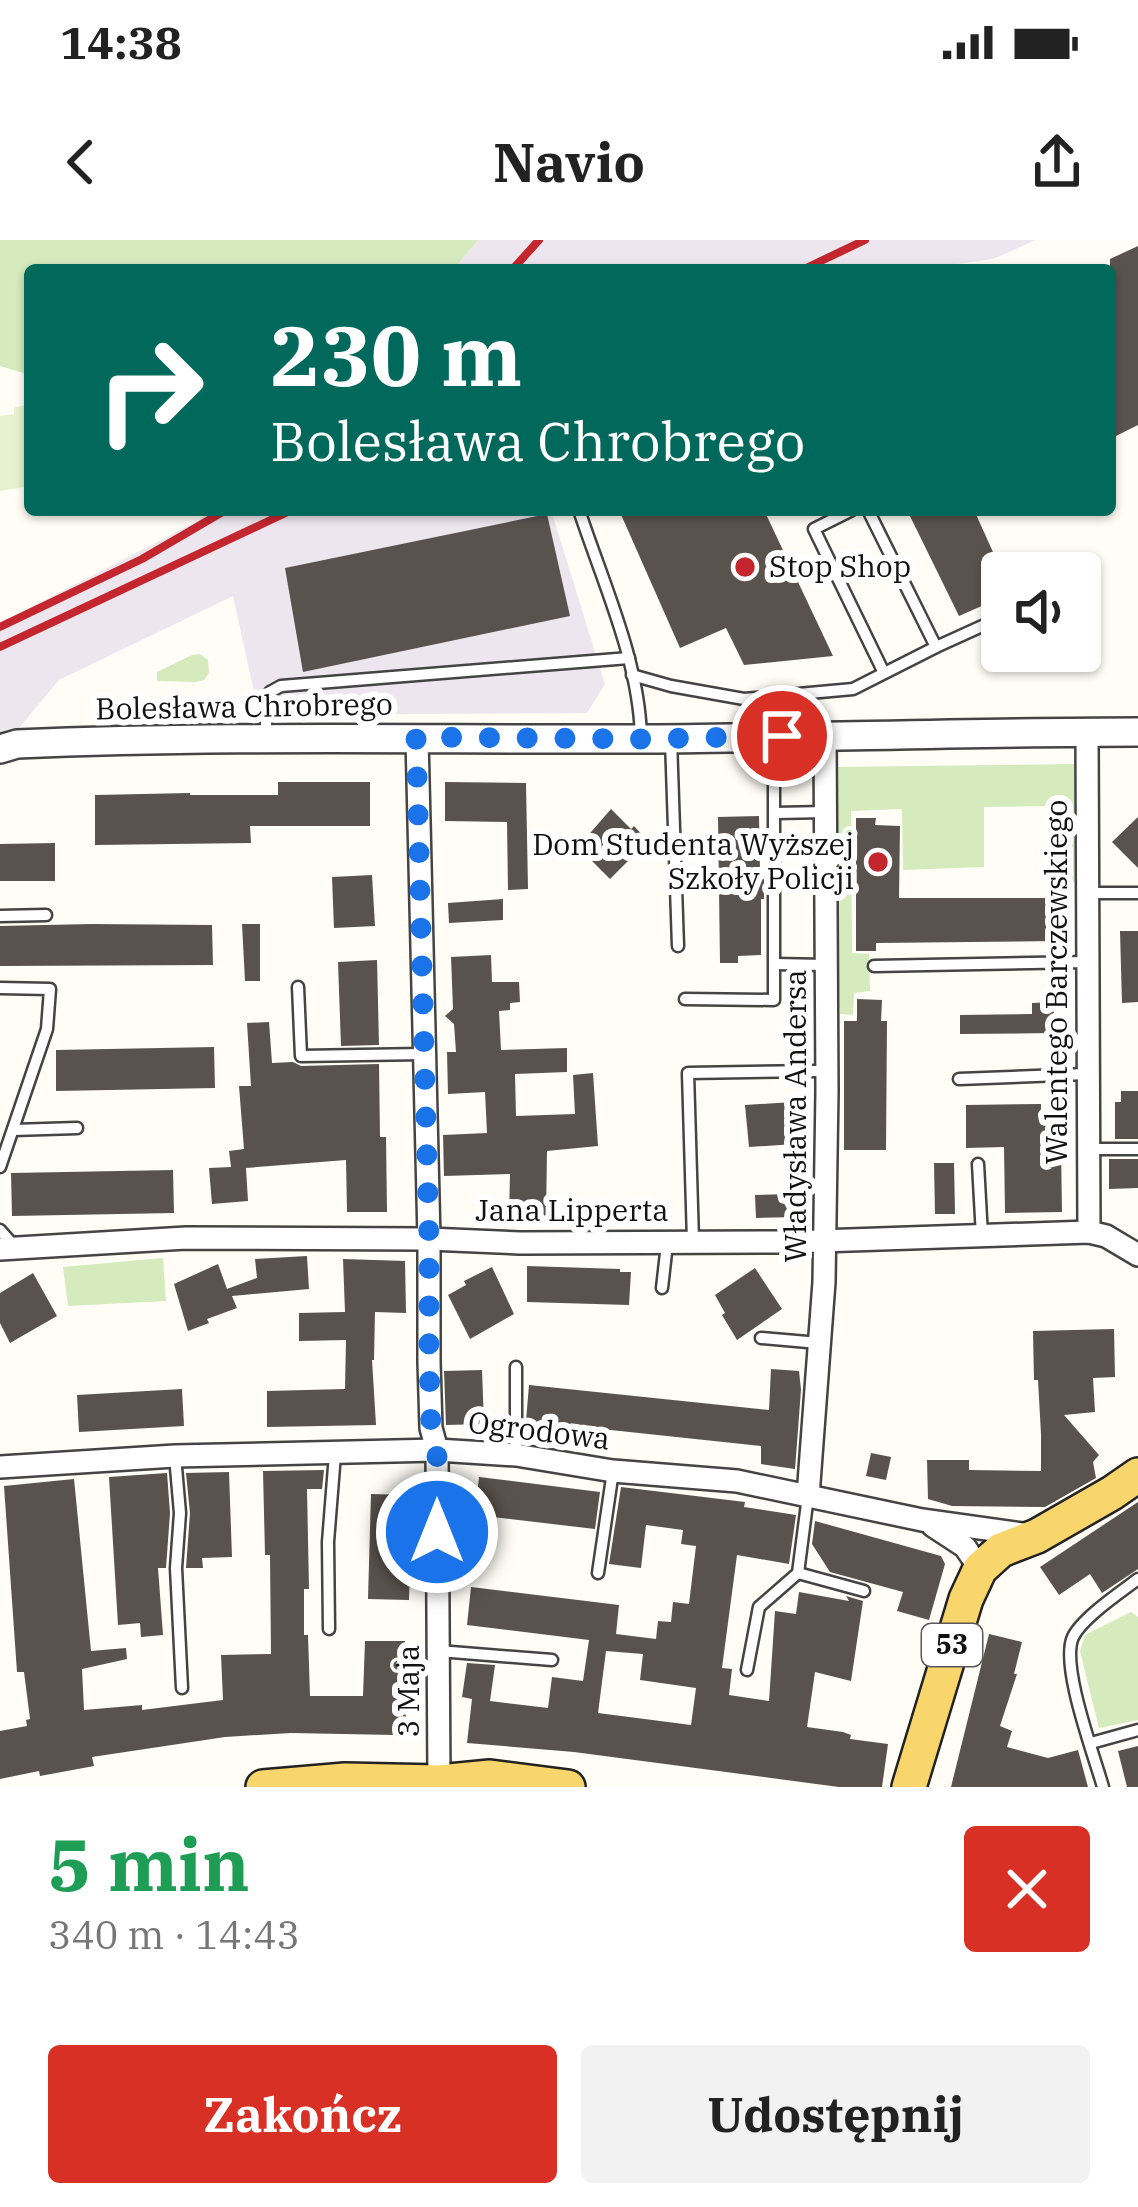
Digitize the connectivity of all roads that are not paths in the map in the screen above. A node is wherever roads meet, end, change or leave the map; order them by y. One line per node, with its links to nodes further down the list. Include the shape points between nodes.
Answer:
1 (581, 516): 6 (lane)
2 (841, 516): 7 (lane, via 814,530)
3 (871, 516): 5 (lane)
4 (981, 626): 5 (lane)
5 (936, 646): 7 (lane)
6 (629, 658): 8 (lane); 15 (lane, via 281,686 269,692)
7 (884, 673): 8 (lane, via 854,689 744,699)
8 (632, 675): 13 (lane)
9 (1088, 732): 10 (street, Bolesława Chrobrego); 11 (street, Bolesława Chrobrego); 20 (street, Walentego Barczewskiego)
10 (1138, 732)
11 (825, 736): 14 (street, Bolesława Chrobrego); 18 (street, Władysława Andersa)
12 (416, 737): 13 (street, Bolesława Chrobrego); 15 (street, Bolesława Chrobrego); 32 (street, 3 Maja)
13 (640, 739): 14 (street, Bolesława Chrobrego)
14 (671, 739): 24 (lane)
15 (266, 740): 16 (street, Bolesława Chrobrego)
16 (0, 749)
17 (774, 774): 19 (lane)
18 (826, 812): 19 (lane); 27 (street, Władysława Andersa)
19 (775, 813): 26 (lane)
20 (1087, 893): 21 (lane); 25 (street, Walentego Barczewskiego)
21 (1138, 893)
22 (46, 915): 23 (lane)
23 (0, 916)
24 (678, 946)
25 (1087, 962): 28 (lane); 34 (street, Walentego Barczewskiego)
26 (775, 964): 27 (lane); 31 (lane, via 774,1000)
27 (827, 965): 47 (street, Władysława Andersa)
28 (874, 966)
29 (298, 987): 32 (lane, via 301,1056)
30 (0, 988): 37 (lane, via 50,988 47,1029)
31 (685, 999)
32 (422, 1054): 44 (street, 3 Maja)
33 (816, 1071): 46 (lane, via 688,1073)
34 (1086, 1074): 35 (lane); 38 (street, Walentego Barczewskiego)
35 (959, 1079)
36 (77, 1128): 37 (lane)
37 (13, 1130): 41 (lane)
38 (1088, 1149): 39 (lane); 42 (street, Walentego Barczewskiego)
39 (1138, 1149)
40 (978, 1164): 43 (lane)
41 (0, 1167)
42 (1089, 1232): 43 (street, Jana Lipperta); 49 (street, Jana Lipperta)
43 (982, 1236): 47 (street, Jana Lipperta)
44 (429, 1239): 45 (street, Jana Lipperta); 48 (street, Jana Lipperta); 54 (street, 3 Maja)
45 (667, 1241): 46 (street, Jana Lipperta); 50 (lane)
46 (693, 1241): 47 (street, Jana Lipperta)
47 (824, 1241): 52 (street, Władysława Andersa)
48 (5, 1242)
49 (1138, 1255)
50 (662, 1288)
51 (760, 1338): 52 (lane)
52 (819, 1342): 61 (street, Władysława Andersa)
53 (516, 1367): 56 (lane)
54 (437, 1450): 55 (street, Ogrodowa); 56 (street, Ogrodowa); 70 (street, 3 Maja)
55 (334, 1454): 57 (street, Ogrodowa); 69 (lane)
56 (516, 1455): 59 (street, Ogrodowa)
57 (175, 1456): 58 (street, Ogrodowa); 73 (lane)
58 (0, 1467)
59 (613, 1471): 61 (street, Ogrodowa); 65 (lane)
60 (1138, 1475): 63 (main road, 53)
61 (808, 1496): 62 (street, Ogrodowa); 66 (lane)
62 (922, 1520): 63 (street, Ogrodowa); 64 (street, Ogrodowa, via 965,1546)
63 (1037, 1536): 64 (main road, 53); 81 (main road, 53, via 984,1603)
64 (980, 1569): 80 (main road, 53)
65 (598, 1573)
66 (798, 1573): 68 (lane); 72 (lane, via 759,1607)
67 (1137, 1583): 75 (lane, via 1072,1638 1071,1674)
68 (864, 1591)
69 (329, 1629)
70 (439, 1651): 71 (lane); 77 (street, 3 Maja)
71 (552, 1660)
72 (747, 1670)
73 (182, 1688)
74 (1138, 1730): 75 (lane)
75 (1091, 1744): 82 (lane)
76 (486, 1782): 77 (main road); 79 (main road)
77 (443, 1784): 78 (main road)
78 (263, 1787)
79 (568, 1787)
80 (909, 1787)
81 (933, 1787)
82 (1103, 1787)

